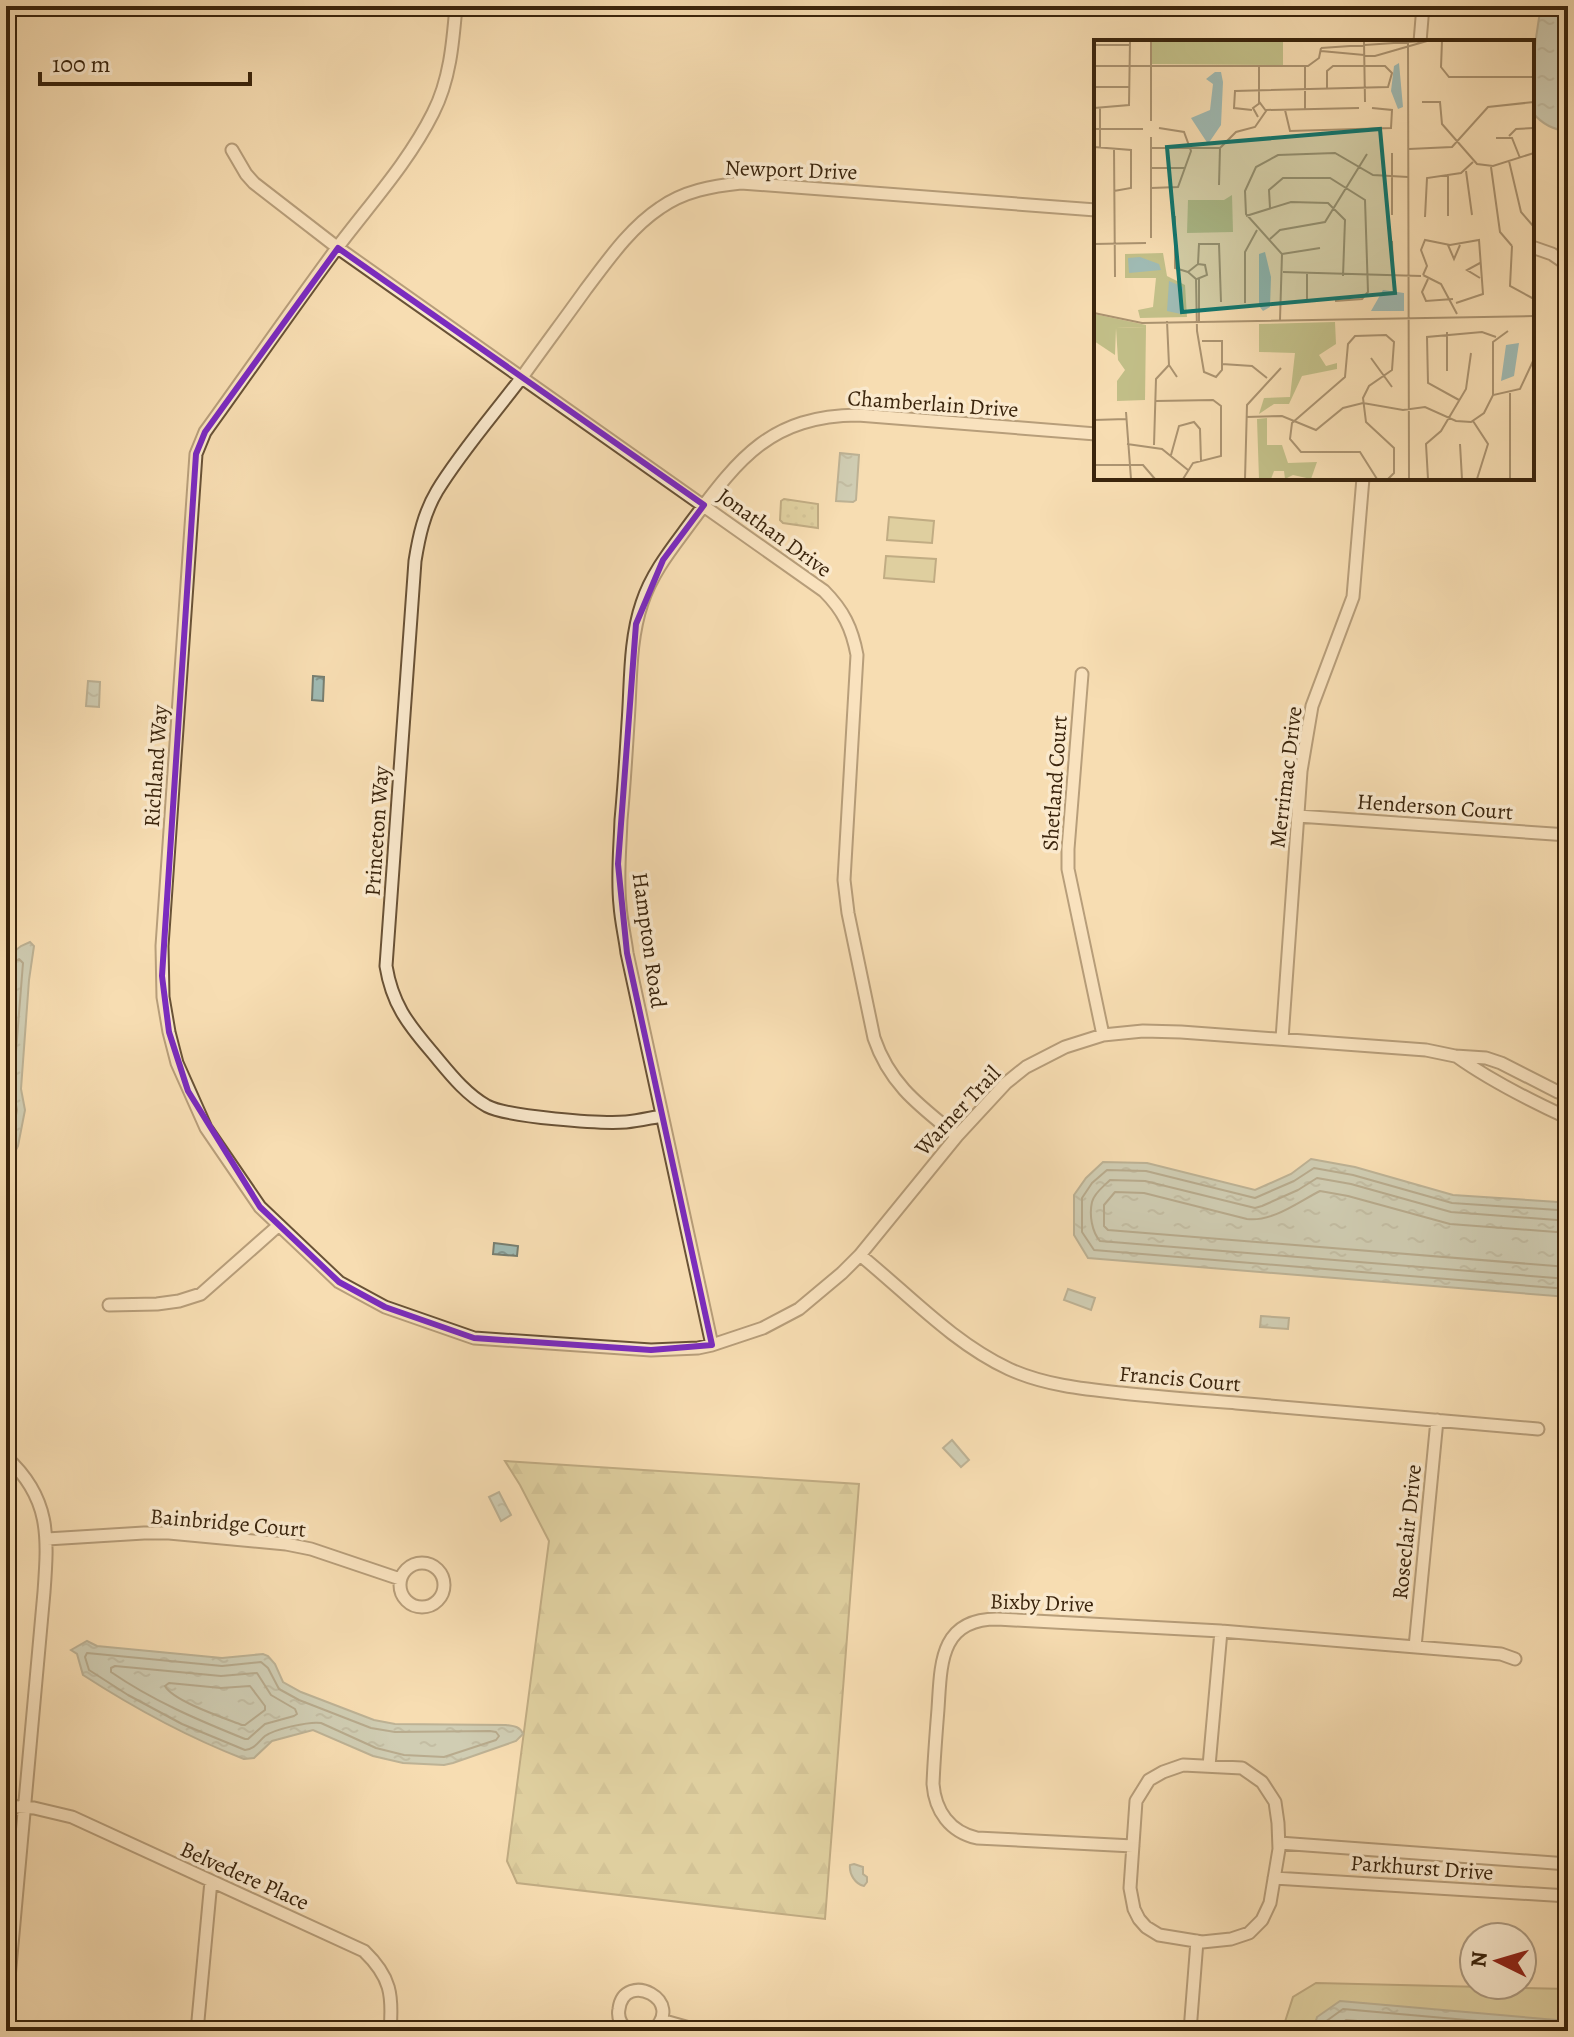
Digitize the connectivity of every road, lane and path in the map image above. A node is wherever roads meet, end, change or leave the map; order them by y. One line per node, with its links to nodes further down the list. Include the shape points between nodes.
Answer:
1 (8, 6): 4 (street)
2 (456, 6): 8 (street, Richland Way, via 450,57 434,112 406,160)
3 (1423, 6): 5 (street)
4 (6, 30)
5 (1420, 40)
6 (232, 150): 8 (street, Jonathan Drive, via 254,183)
7 (1094, 210): 11 (street, Newport Drive, via 741,183 692,192 661,207 625,240)
8 (338, 248): 11 (street, Jonathan Drive); 26 (street, Richland Way, via 205,432 196,454 162,946 169,1032 188,1091 206,1128 260,1207)
9 (1534, 248): 10 (street)
10 (1568, 265)
11 (522, 377): 14 (street, Jonathan Drive); 23 (street, Princeton Way, via 437,491 419,535 388,980 414,1031 456,1081 491,1108 610,1122)
12 (1094, 434): 14 (street, Chamberlain Drive, via 858,415 823,418 793,426 750,450)
13 (1363, 480): 16 (street, Merrimac Drive, via 1353,597 1312,706)
14 (704, 505): 23 (street, Hampton Road, via 663,560 636,624 618,864 627,953); 25 (street, Jonathan Drive, via 824,591 850,625 857,669 843,866 874,1038 888,1071 910,1097)
15 (1082, 674): 18 (street, Shetland Court, via 1068,869)
16 (1298, 816): 17 (street, Henderson Court); 19 (street, Merrimac Drive)
17 (1568, 835)
18 (1103, 1035): 19 (street, Warner Trail, via 1143,1031); 25 (street, Warner Trail, via 1026,1067)
19 (1282, 1039): 20 (street, Warner Trail)
20 (1455, 1056): 21 (street, Warner Trail, via 1501,1063); 22 (street, Warner Trail)
21 (1563, 1093): 22 (street, Warner Trail)
22 (1551, 1110): 24 (street, Warner Trail)
23 (662, 1116): 30 (street, Hampton Road)
24 (1568, 1118)
25 (957, 1136): 27 (street, Warner Trail)
26 (279, 1225): 28 (street, via 201,1294 157,1304); 29 (street, Richland Way, via 339,1282 385,1307 474,1338)
27 (860, 1255): 30 (street, Warner Trail, via 799,1309); 31 (street, Francis Court, via 978,1351 1032,1377 1082,1389)
28 (109, 1305)
29 (594, 1345): 30 (street, Warner Trail, via 651,1350)
30 (712, 1345)
31 (1437, 1420): 32 (street, Francis Court); 37 (street, Roseclair Drive)
32 (1538, 1429)
33 (6, 1457): 34 (street, via 30,1485)
34 (47, 1539): 35 (street, Bainbridge Court, via 169,1533 286,1544); 41 (street)
35 (400, 1579): 35 (street, via 403,1597 415,1606 429,1606 443,1590 442,1575 425,1562 410,1565)
36 (1221, 1631): 37 (street, Bixby Drive); 39 (street); 43 (street, Bixby Drive, via 988,1619 963,1628 944,1653 933,1784 948,1823 977,1838)
37 (1415, 1647): 38 (street, Bixby Drive)
38 (1515, 1659)
39 (1209, 1766): 42 (street, via 1242,1768 1262,1782 1275,1802); 43 (street, via 1183,1765 1149,1780 1136,1801)
40 (6, 1806): 41 (street, Belvedere Place)
41 (25, 1807): 46 (street, Belvedere Place, via 72,1817); 49 (street)
42 (1279, 1843): 44 (street, Parkhurst Drive); 45 (street)
43 (1133, 1846): 48 (street, via 1130,1888 1139,1919 1159,1935)
44 (1568, 1864)
45 (1274, 1878): 47 (street, Parkhurst Drive); 48 (street, via 1270,1903 1249,1933)
46 (211, 1881): 51 (street); 52 (street, Belvedere Place, via 364,1951 388,1983)
47 (1568, 1896)
48 (1197, 1941): 56 (street)
49 (6, 2011)
50 (661, 2020): 53 (street, via 662,2006 654,1995 634,1991 619,2006 620,2021); 54 (street); 55 (street)
51 (197, 2031)
52 (390, 2031)
53 (629, 2031)
54 (652, 2031)
55 (700, 2031)
56 (1190, 2031)

